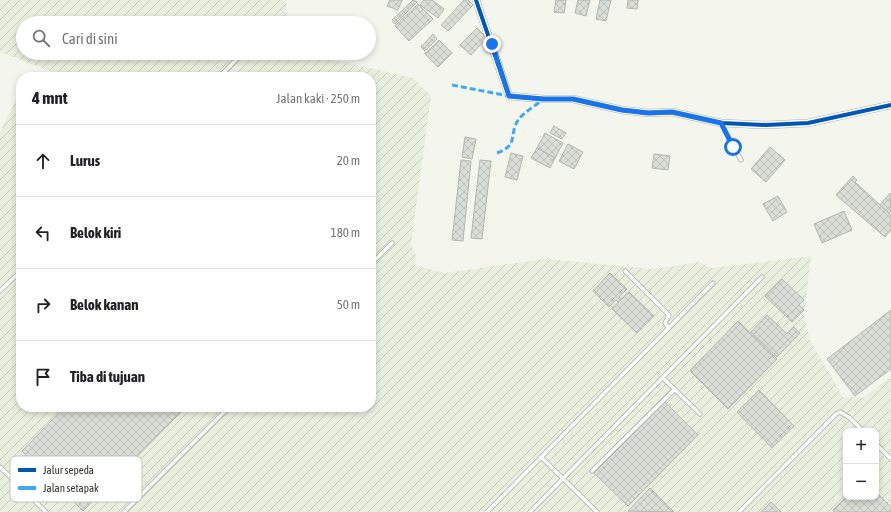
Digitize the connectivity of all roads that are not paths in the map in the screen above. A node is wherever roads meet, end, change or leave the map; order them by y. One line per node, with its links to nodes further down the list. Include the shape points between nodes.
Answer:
1 (476, 0): 5 (street, via 509,96 573,99 622,110 672,112)
2 (236, 60): 3 (lane)
3 (224, 72)
4 (891, 105): 5 (street, via 808,123)
5 (721, 123): 6 (lane)
6 (742, 160)
7 (392, 243): 8 (lane)
8 (376, 259)
9 (625, 272): 14 (lane, via 669,315 664,323)
10 (16, 276): 13 (lane)
11 (762, 277): 15 (lane)
12 (713, 283): 14 (lane)
13 (0, 292)
14 (669, 328): 21 (lane)
15 (663, 378): 16 (lane); 26 (lane)
16 (674, 389): 18 (lane); 24 (lane)
17 (224, 412): 27 (lane)
18 (700, 414)
19 (860, 428): 35 (lane, via 846,415 840,412 836,414)
20 (879, 447): 22 (lane)
21 (541, 457): 26 (lane); 32 (lane)
22 (891, 459)
23 (0, 467): 25 (lane)
24 (592, 472)
25 (10, 477)
26 (563, 478): 33 (lane); 34 (lane)
27 (142, 494)
28 (36, 502): 30 (lane)
29 (134, 502): 31 (lane)
30 (46, 512)
31 (124, 512)
32 (487, 512)
33 (530, 512)
34 (597, 512)
35 (739, 512)

